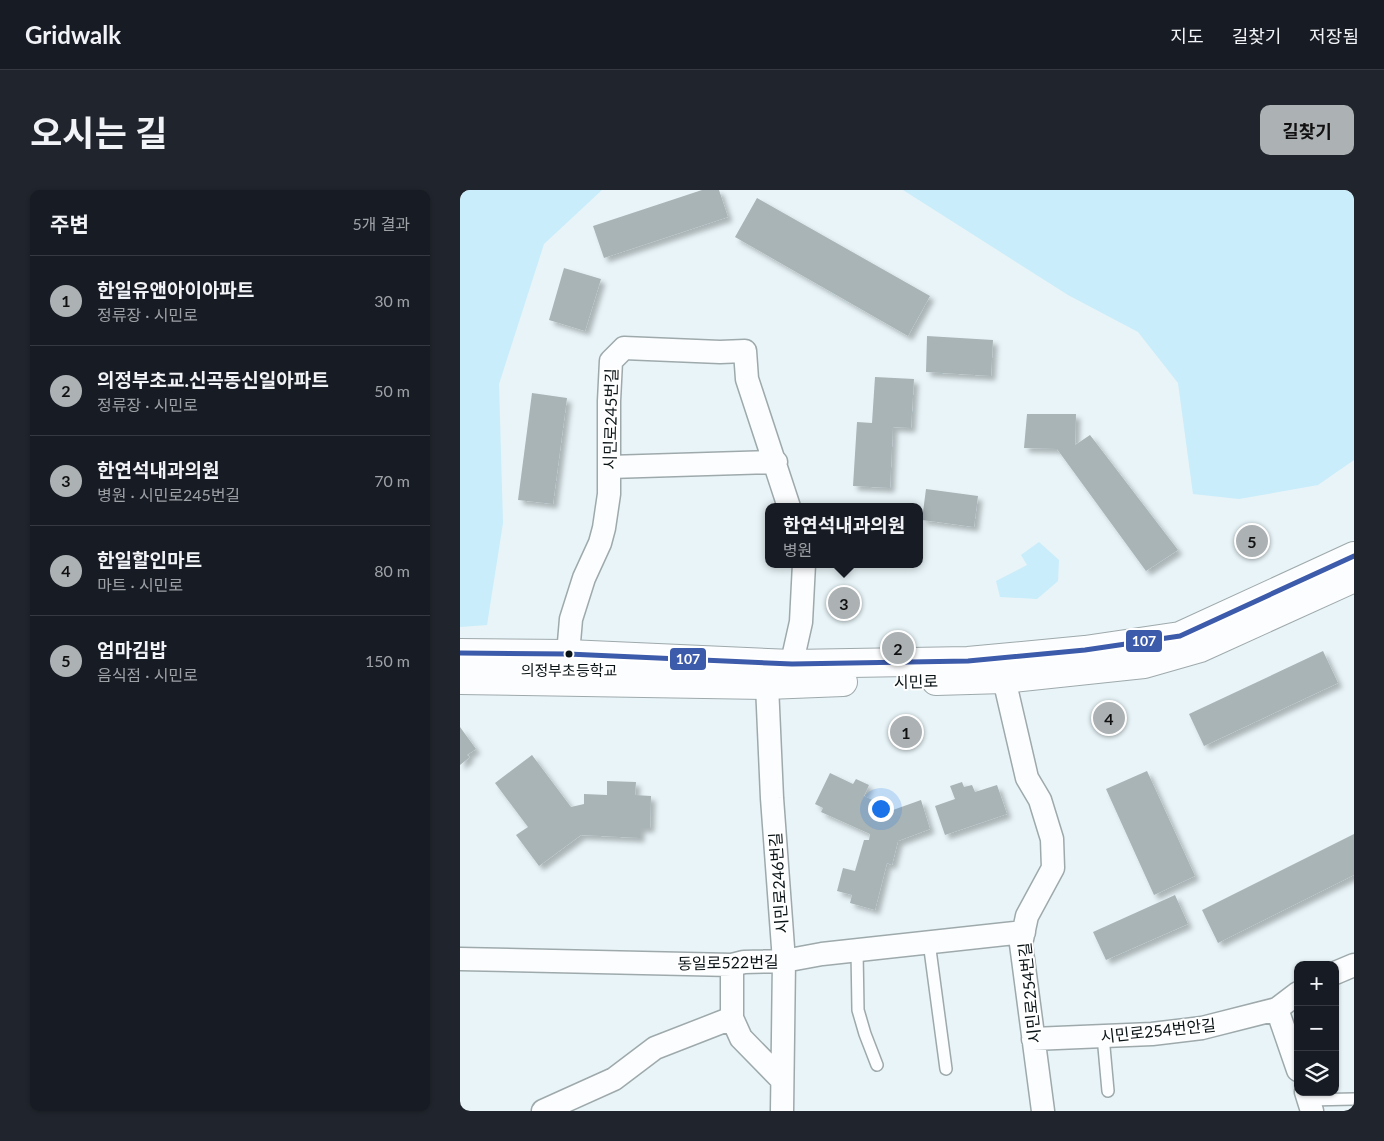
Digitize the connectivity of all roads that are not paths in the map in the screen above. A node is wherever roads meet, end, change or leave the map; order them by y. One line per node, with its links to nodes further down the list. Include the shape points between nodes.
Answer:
1 (776, 462): 2 (street); 2 (street, 시민로245번길, via 747,379 745,351 624,348 611,361 608,401); 3 (street, 시민로245번길)
2 (610, 467): 8 (street, 시민로245번길, via 604,528 571,619)
3 (788, 503)
4 (1354, 556): 9 (street, 시민로, via 1180,636 1085,650)
5 (804, 568): 9 (street, via 801,622)
6 (1354, 578): 10 (street, 시민로, via 1200,648 1144,664)
7 (460, 653): 8 (street, 시민로)
8 (568, 654): 9 (street, 시민로)
9 (782, 677): 10 (street, 시민로); 11 (street, 시민로); 16 (street, 시민로246번길, via 772,798)
10 (1004, 679): 12 (street, 시민로254번길, via 1027,778 1040,800 1052,839 1053,868 1027,916)
11 (460, 680)
12 (1024, 932): 13 (street, 동일로522번길); 24 (street, 시민로254번길, via 1021,944)
13 (929, 942): 14 (street, 동일로522번길); 27 (lane)
14 (857, 950): 16 (street, 동일로522번길); 26 (lane, via 858,1010)
15 (460, 959): 18 (street, 동일로522번길)
16 (784, 961): 18 (street, 동일로522번길); 28 (street, 시민로246번길)
17 (1354, 964): 19 (street)
18 (732, 965): 22 (street)
19 (1339, 970)
20 (1294, 996): 21 (street)
21 (1277, 1009): 23 (street, 시민로254번안길, via 1202,1028); 25 (street)
22 (732, 1018): 28 (street, via 741,1038); 32 (street, via 655,1048 614,1079)
23 (1103, 1036): 24 (street, 시민로254번안길); 29 (lane)
24 (1033, 1039): 34 (street, 시민로254번길)
25 (1294, 1058)
26 (877, 1065)
27 (946, 1069)
28 (782, 1080): 33 (street, 시민로246번길)
29 (1108, 1090)
30 (1354, 1099): 31 (lane)
31 (1309, 1101)
32 (543, 1111)
33 (782, 1111)
34 (1042, 1111)

